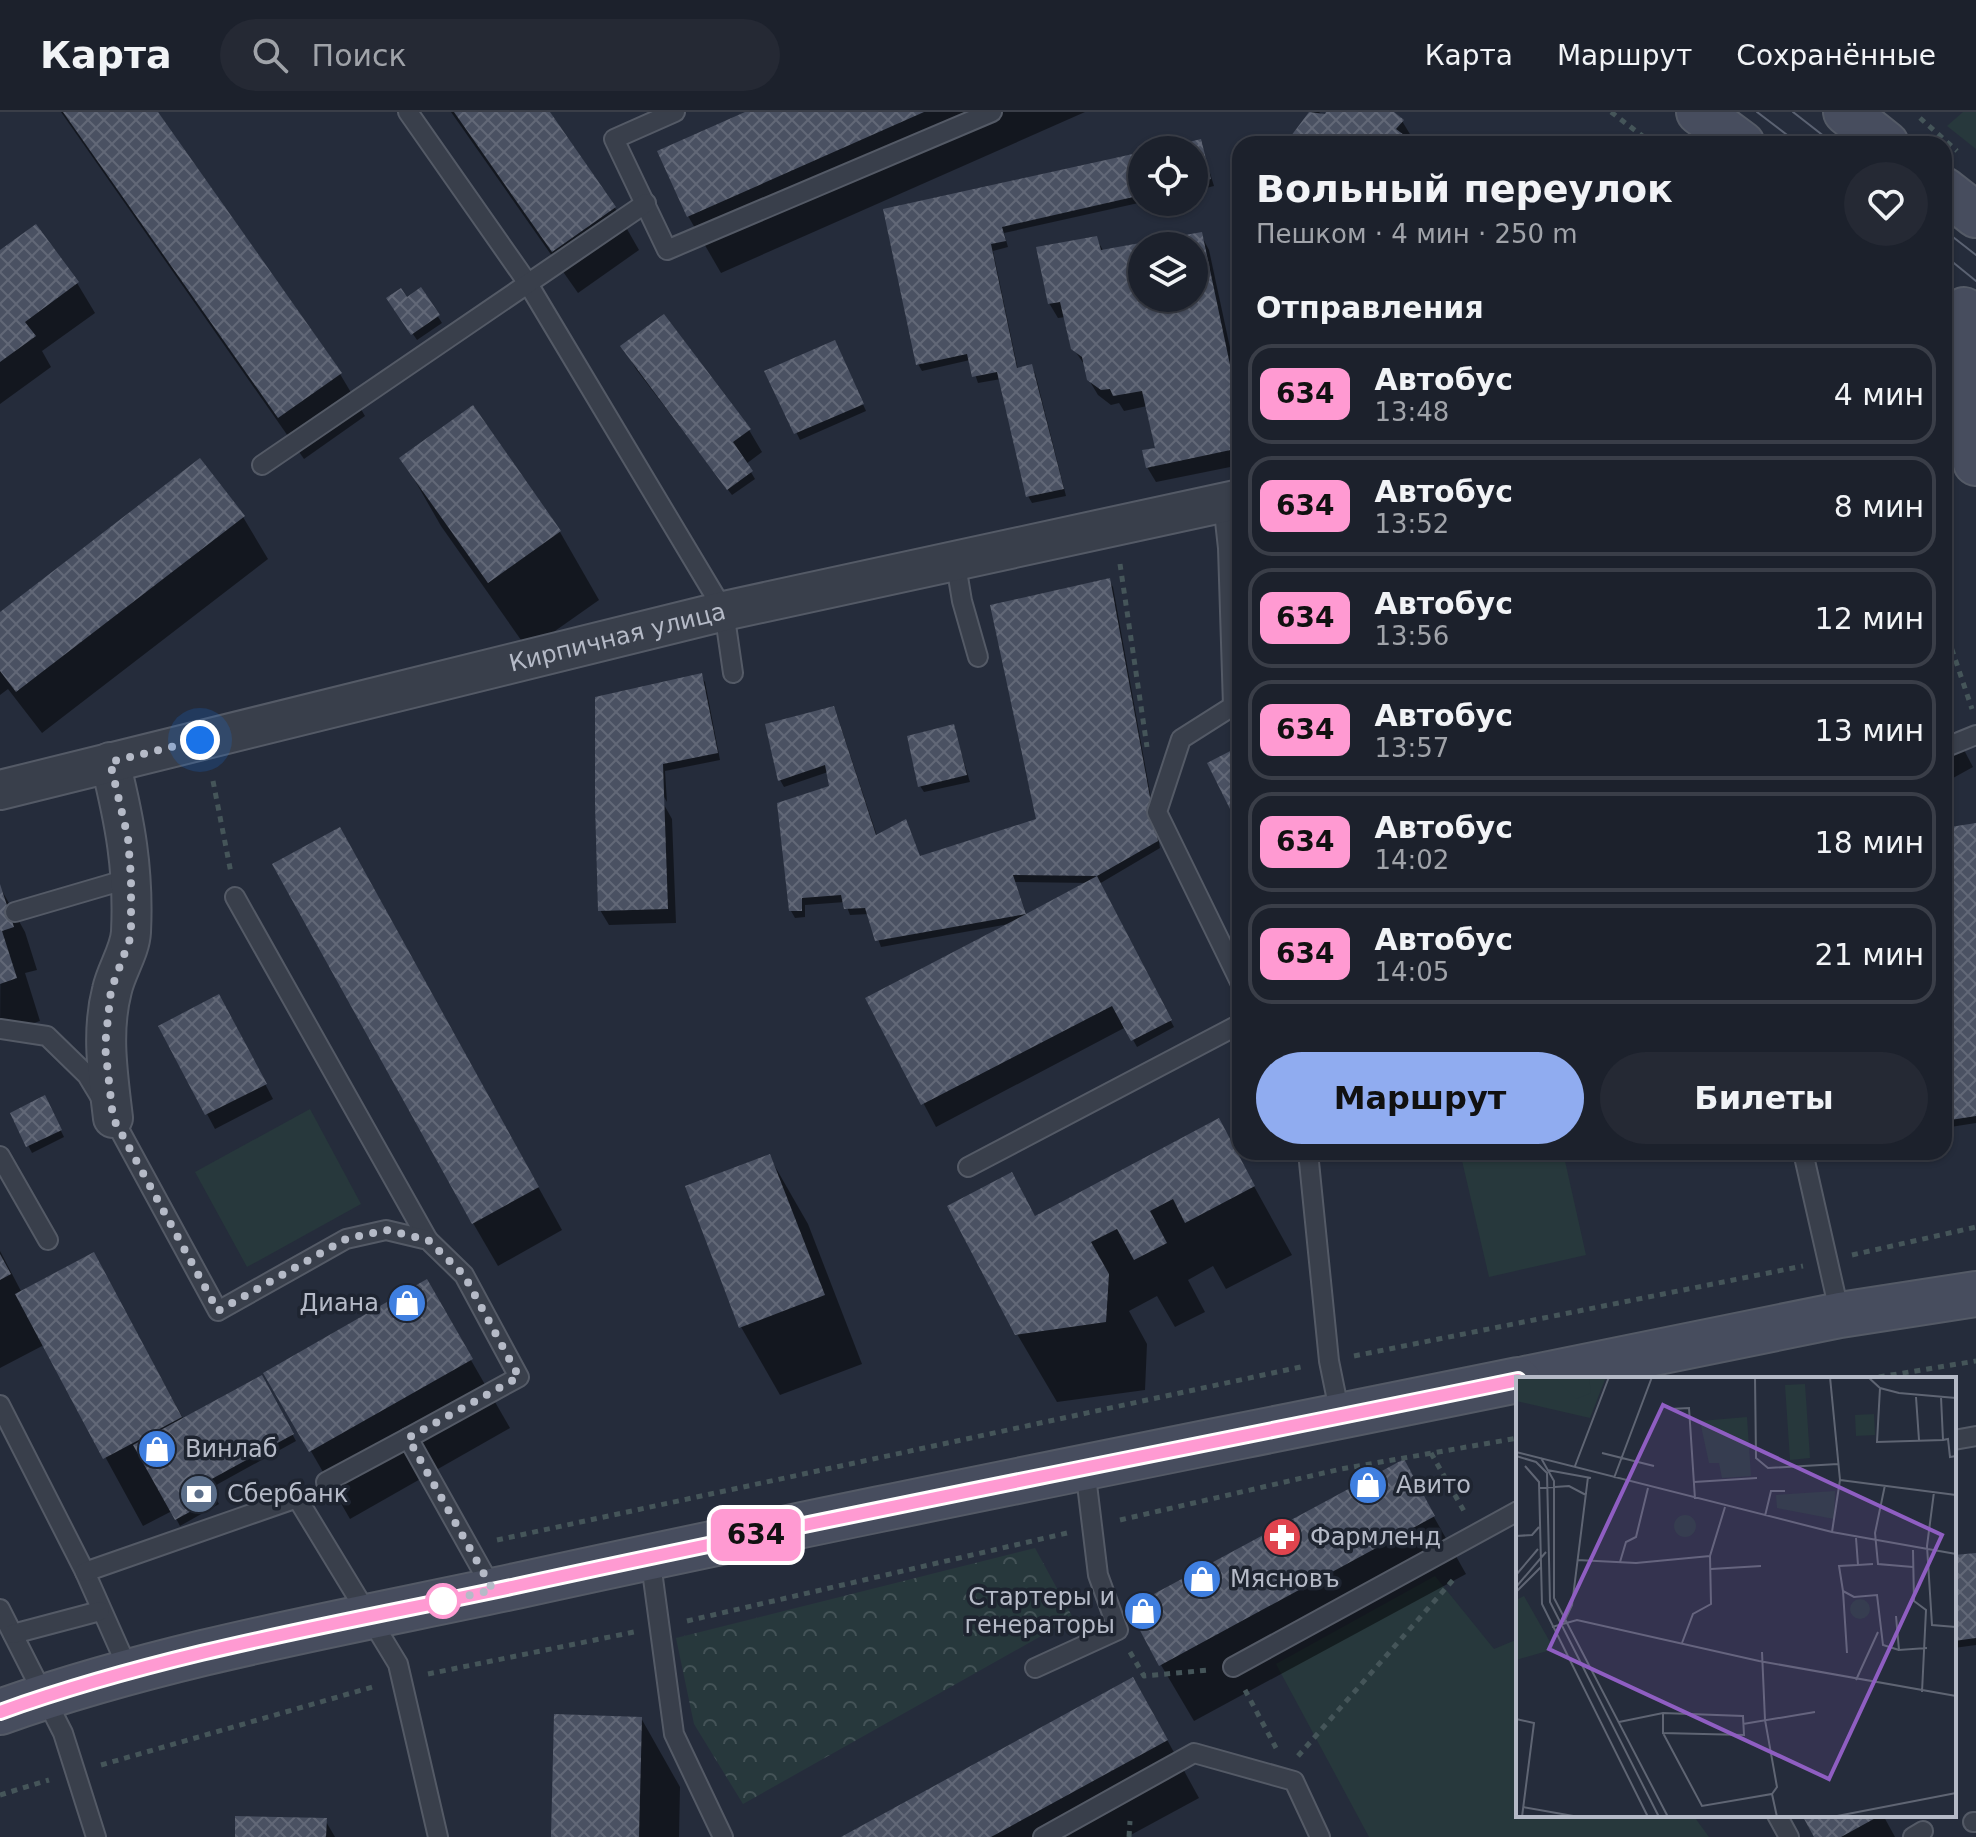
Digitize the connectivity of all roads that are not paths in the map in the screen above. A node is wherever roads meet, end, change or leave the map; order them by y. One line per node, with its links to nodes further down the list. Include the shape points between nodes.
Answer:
1 (408, 112): 11 (lane)
2 (675, 112): 9 (lane, via 614,139)
3 (992, 112): 9 (lane, via 667,250)
4 (1699, 112): 6 (main road)
5 (1846, 112): 7 (main road)
6 (1731, 136)
7 (1876, 136)
8 (1952, 172): 10 (main road)
9 (646, 203): 11 (lane)
10 (1976, 215)
11 (527, 282): 14 (lane); 17 (lane)
12 (1961, 310): 13 (main road, via 1956,388)
13 (1976, 463)
14 (262, 465)
15 (1231, 501): 16 (street, Кирпичная улица); 20 (lane)
16 (955, 559): 17 (street, Кирпичная улица); 18 (lane)
17 (724, 611): 19 (lane); 24 (street, Кирпичная улица)
18 (978, 657)
19 (733, 673)
20 (1232, 674)
21 (1232, 707): 29 (lane, via 1181,739 1157,812)
22 (1976, 735): 23 (lane)
23 (1952, 745)
24 (110, 762): 25 (street, Кирпичная улица); 26 (street, via 128,838)
25 (0, 790)
26 (131, 878): 28 (lane); 32 (street, via 131,936 111,990 105,1046)
27 (235, 897): 38 (lane)
28 (15, 912)
29 (1232, 966)
30 (1232, 1028): 36 (lane)
31 (0, 1029): 32 (lane, via 47,1036 87,1075)
32 (113, 1118): 38 (lane, via 218,1311 346,1239 386,1230)
33 (0, 1156): 37 (lane)
34 (1309, 1160): 45 (lane, via 1329,1361)
35 (1805, 1160): 41 (lane)
36 (968, 1167)
37 (48, 1240)
38 (428, 1240): 47 (lane, via 464,1275 519,1377)
39 (1976, 1278): 41 (main road)
40 (1976, 1294): 41 (main road)
41 (1840, 1315): 42 (main road)
42 (1540, 1377)
43 (1516, 1382): 45 (main road)
44 (0, 1405): 53 (lane)
45 (1340, 1415): 49 (main road)
46 (1976, 1436): 48 (lane)
47 (408, 1438): 50 (lane); 54 (lane)
48 (1956, 1440)
49 (1085, 1468): 52 (main road); 60 (lane, via 1098,1575 1118,1630)
50 (326, 1482)
51 (1516, 1512): 59 (lane)
52 (650, 1556): 54 (main road); 67 (lane, via 674,1734)
53 (85, 1572): 56 (lane); 57 (lane, via 297,1498)
54 (493, 1590): 57 (main road)
55 (0, 1609): 58 (lane)
56 (100, 1611): 58 (lane); 61 (lane)
57 (368, 1617): 61 (main road); 66 (lane, via 398,1664)
58 (13, 1634): 62 (lane)
59 (1233, 1667)
60 (1035, 1668)
61 (129, 1671): 62 (main road)
62 (43, 1697): 63 (main road); 65 (lane, via 63,1733)
63 (0, 1712)
64 (1778, 1817): 70 (lane)
65 (96, 1837)
66 (438, 1837)
67 (723, 1837)
68 (1043, 1837): 69 (lane, via 1194,1753 1290,1775)
69 (1320, 1837)
70 (1789, 1837)

